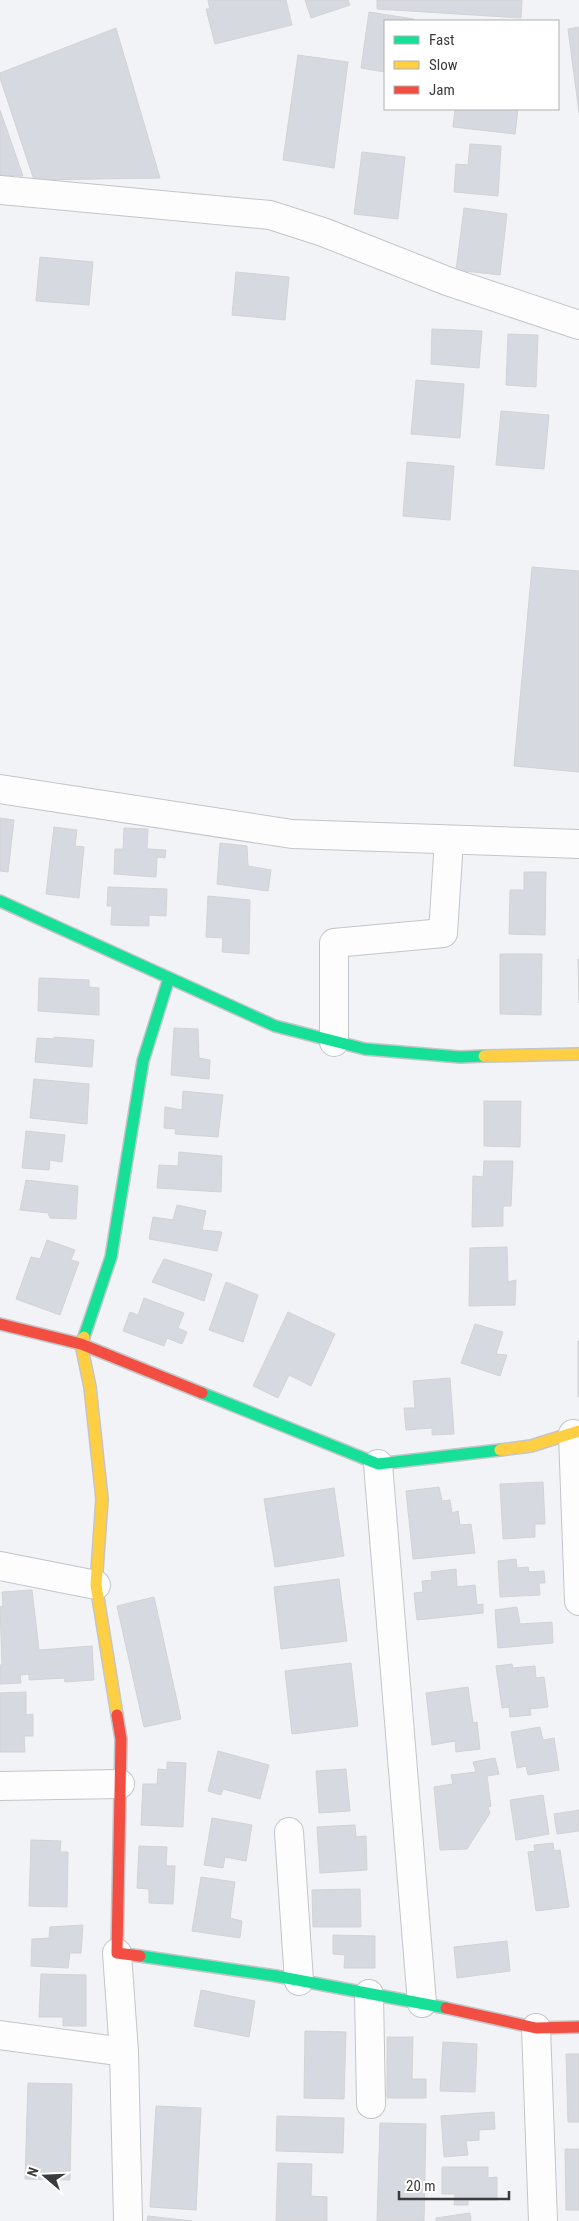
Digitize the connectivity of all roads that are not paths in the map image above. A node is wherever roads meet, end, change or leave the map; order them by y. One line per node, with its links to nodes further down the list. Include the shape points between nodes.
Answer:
1 (0, 190): 2 (street, via 270,215)
2 (579, 325)
3 (0, 788): 4 (street, via 292,834)
4 (449, 840): 5 (street); 8 (street, via 443,933 334,943)
5 (579, 844)
6 (0, 901): 7 (street)
7 (169, 978): 8 (street, via 275,1026); 11 (street, via 143,1061 112,1257)
8 (334, 1042): 9 (street, via 366,1049 460,1057)
9 (579, 1054)
10 (0, 1324): 11 (street)
11 (81, 1344): 13 (street); 15 (street, via 90,1387 102,1499)
12 (576, 1432): 13 (street, via 531,1446); 16 (street)
13 (378, 1464): 23 (street)
14 (0, 1566): 15 (street)
15 (96, 1585): 17 (street, via 122,1739)
16 (579, 1601)
17 (120, 1784): 18 (street); 20 (street)
18 (0, 1786)
19 (289, 1832): 21 (street)
20 (117, 1953): 21 (street); 27 (street)
21 (300, 1981): 22 (street)
22 (369, 1994): 23 (street); 28 (street)
23 (422, 2003): 25 (street)
24 (579, 2027): 25 (street)
25 (536, 2028): 30 (street)
26 (0, 2035): 27 (street)
27 (124, 2052): 29 (street)
28 (371, 2104)
29 (128, 2221)
30 (543, 2221)

